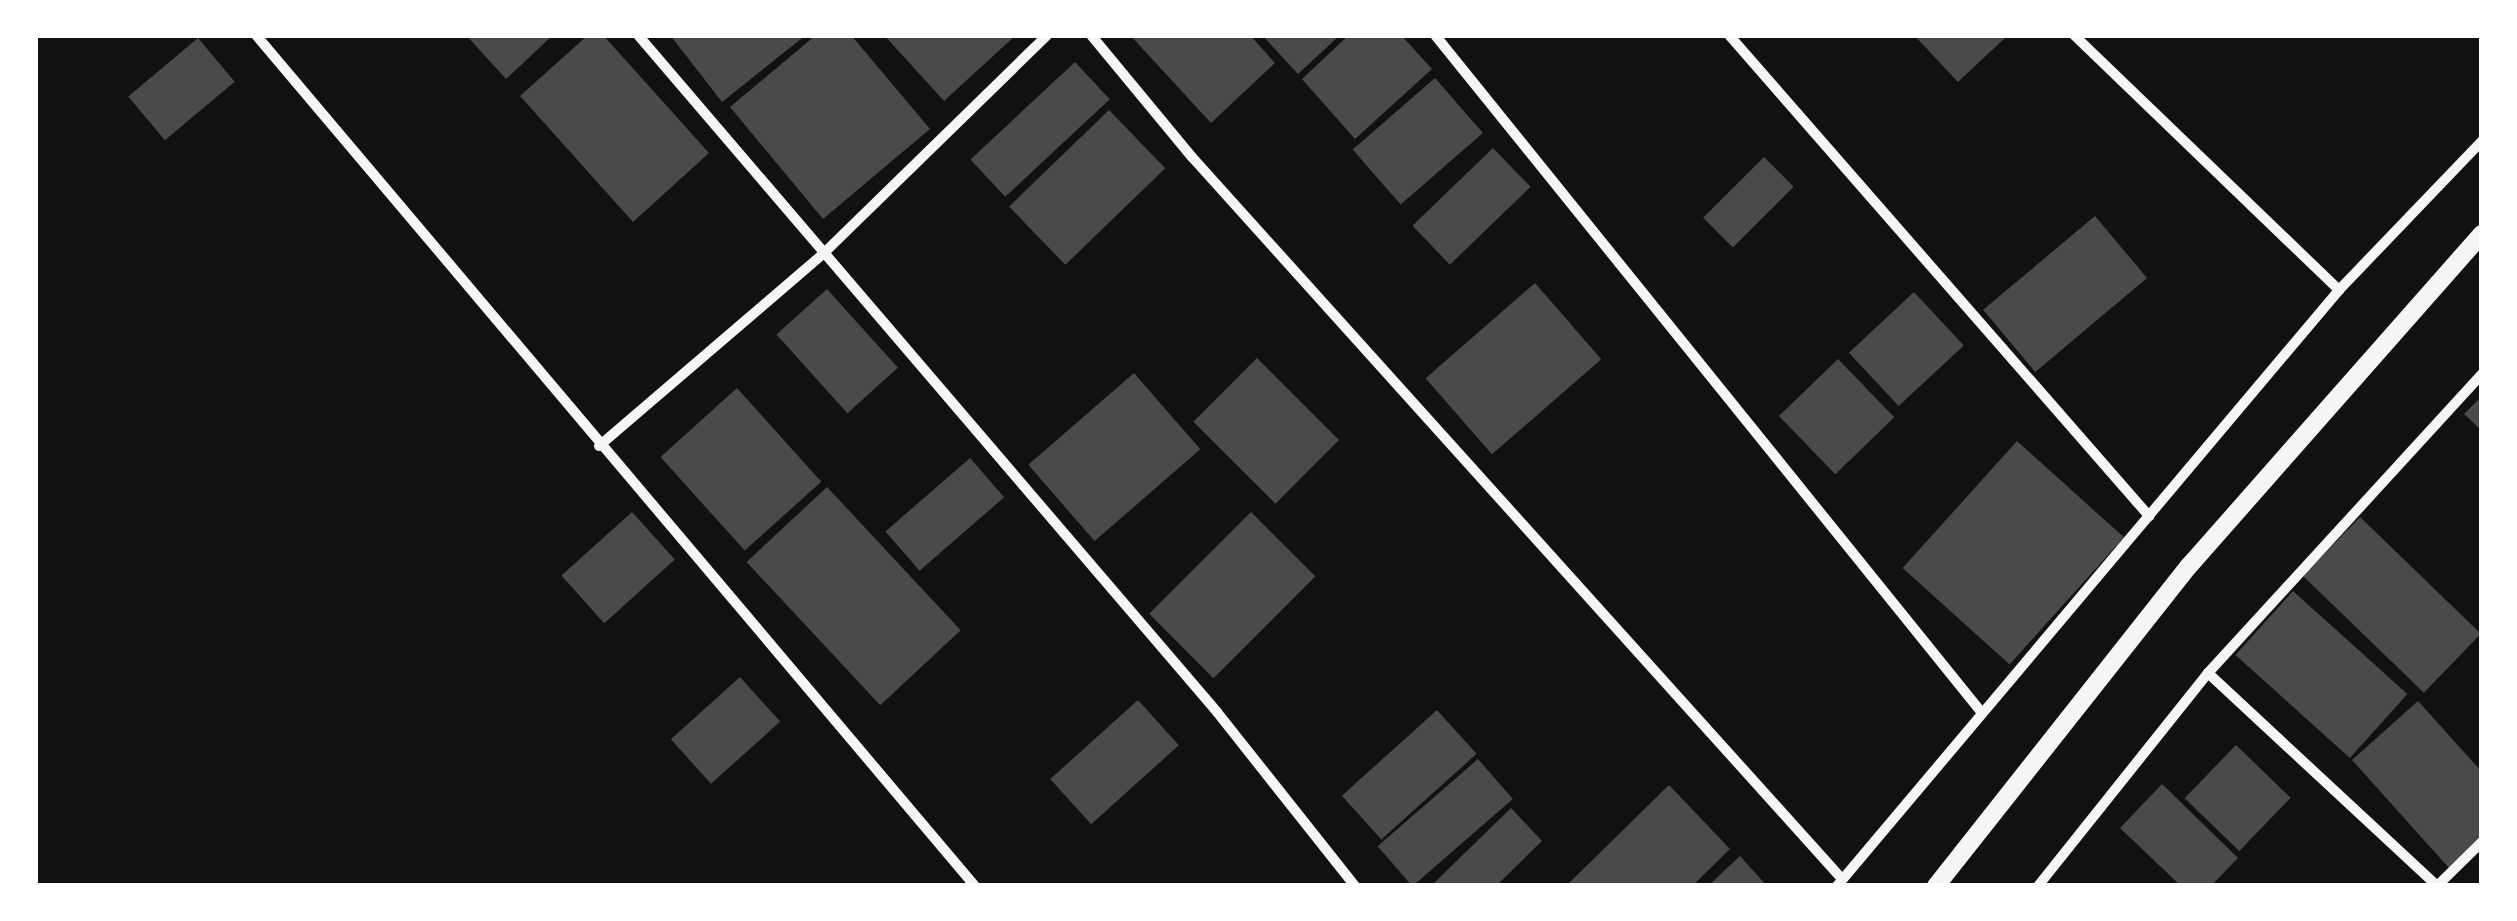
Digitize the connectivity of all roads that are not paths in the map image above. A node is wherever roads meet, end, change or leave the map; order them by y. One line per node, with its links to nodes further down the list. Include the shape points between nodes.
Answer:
1 (256, 35): 13 (street)
2 (638, 35): 10 (street)
3 (1047, 35): 10 (street)
4 (1091, 35): 18 (street, via 1192,157)
5 (1435, 35): 16 (street)
6 (1729, 35): 14 (street)
7 (2074, 35): 11 (street)
8 (2482, 140): 11 (street)
9 (2482, 234): 21 (street, via 2190,566)
10 (825, 252): 13 (street); 20 (street, via 1218,712)
11 (2339, 290): 14 (street)
12 (2482, 374): 15 (street)
13 (599, 446): 19 (street)
14 (2149, 516): 16 (street)
15 (2208, 673): 22 (street); 23 (street)
16 (1982, 713): 18 (street)
17 (2482, 842): 23 (street)
18 (1839, 882)
19 (975, 886)
20 (1355, 886)
21 (1936, 886)
22 (2038, 886)
23 (2436, 886)

